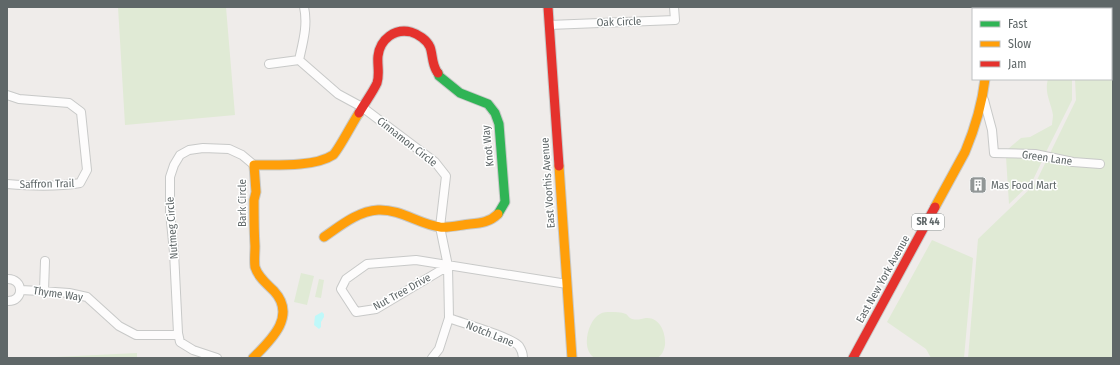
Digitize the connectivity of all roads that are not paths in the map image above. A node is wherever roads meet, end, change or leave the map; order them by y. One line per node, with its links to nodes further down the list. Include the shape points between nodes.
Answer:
1 (304, 7): 5 (street, via 305,33)
2 (548, 7): 4 (street, East Voorhis Avenue)
3 (674, 7): 4 (street, Oak Circle, via 675,20)
4 (549, 25): 19 (street, East Voorhis Avenue)
5 (299, 60): 6 (street); 10 (street, Cinnamon Circle, via 338,94)
6 (269, 64)
7 (985, 80): 9 (street, East New York Avenue / SR 44)
8 (7, 94): 13 (street, Saffron Trail, via 19,99 69,103 81,112 87,170 80,183 64,186)
9 (983, 97): 11 (street, Green Lane, via 992,130 994,153 1035,154 1073,162); 30 (street, East New York Avenue / SR 44, via 965,152)
10 (362, 107): 12 (street, Bark Circle, via 334,154 317,162); 14 (street, Cinnamon Circle, via 436,162 446,176); 14 (street, Knot Way, via 377,83 381,46 388,36 407,31 415,33 430,46 439,76 460,93 488,104 495,113 499,124 505,202 502,210 488,222)
11 (1100, 164)
12 (254, 165): 24 (street, Nutmeg Circle, via 229,149 203,148 189,150 180,155 174,165 170,177 170,212); 26 (street, Bark Circle, via 255,266 259,276 284,305 281,325)
13 (7, 184)
14 (440, 227): 15 (street, Knot Way, via 404,214 379,209 358,216); 17 (street, Cinnamon Circle)
15 (324, 237)
16 (44, 261): 21 (street)
17 (448, 266): 17 (street, Nut Tree Drive, via 416,260 367,264 346,279 341,289 356,312 376,309); 19 (street, Nut Tree Drive); 23 (street, Cinnamon Circle)
18 (7, 279): 20 (street, Thyme Way, via 17,282)
19 (567, 284): 29 (street, East Voorhis Avenue)
20 (20, 290): 21 (street, Thyme Way); 22 (street, Thyme Way, via 17,298)
21 (44, 291): 24 (street, Thyme Way, via 87,297 119,326 136,335)
22 (7, 301)
23 (449, 318): 27 (street, Cinnamon Circle, via 439,349); 28 (street, Notch Lane, via 510,340 518,346)
24 (178, 335): 25 (street, via 180,342 193,350)
25 (217, 358)
26 (254, 358)
27 (432, 358)
28 (523, 358)
29 (572, 358)
30 (853, 358)

